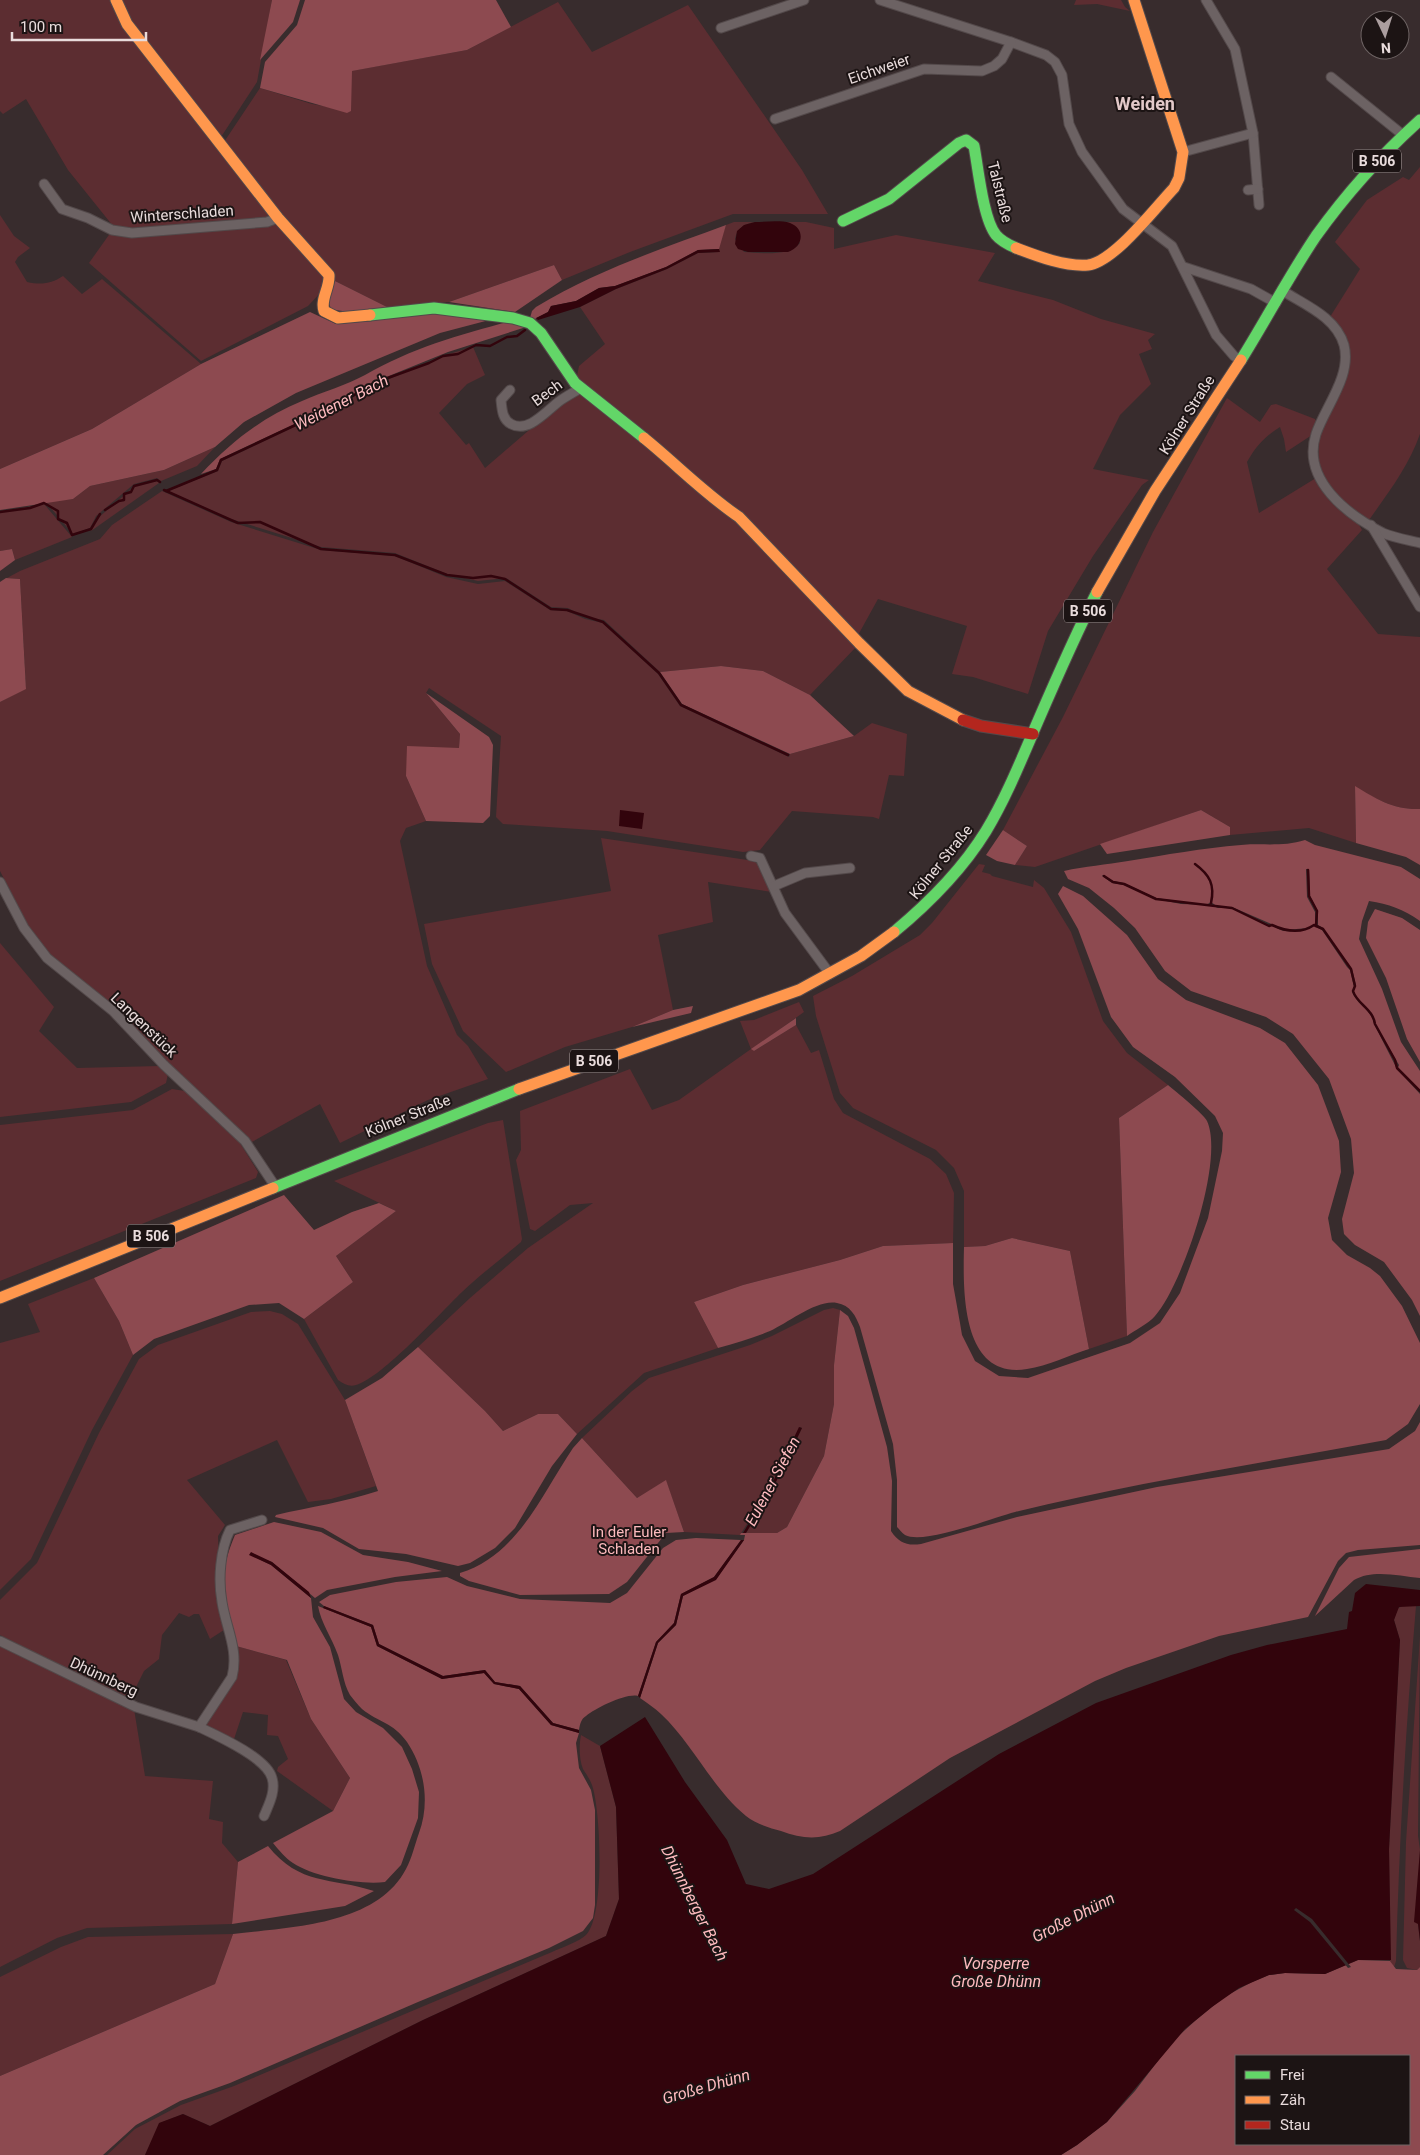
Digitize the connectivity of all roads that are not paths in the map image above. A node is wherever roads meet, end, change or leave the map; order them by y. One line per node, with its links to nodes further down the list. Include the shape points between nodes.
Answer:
1 (116, 0): 18 (main road, via 127,24)
2 (804, 0): 6 (street)
3 (880, 0): 7 (street)
4 (1134, 0): 13 (main road)
5 (1206, 0): 11 (street, via 1235,49)
6 (721, 28)
7 (1011, 42): 9 (street, Eichweier, via 1002,59 982,71 924,68); 20 (street, via 1046,55 1055,62 1062,75 1068,124 1076,141 1123,209)
8 (1331, 76): 12 (street)
9 (775, 119)
10 (1420, 120): 12 (main road, Kölner Straße / B 506)
11 (1253, 133): 13 (street); 16 (street)
12 (1403, 135): 22 (main road, Kölner Straße / B 506, via 1350,192 1316,237)
13 (1183, 152): 20 (main road, via 1182,169 1174,188)
14 (44, 184): 18 (street, Winterschladen, via 62,209 112,230 132,233 267,222)
15 (1248, 190): 16 (street)
16 (1258, 190): 17 (street)
17 (1259, 205)
18 (278, 218): 25 (main road, Bech, via 327,271 330,285 322,304 324,311 333,316 354,317 434,308 522,320 541,333 566,372)
19 (843, 222): 20 (main road, Talstraße, via 889,199 966,140 974,146 990,223 996,235 1010,246 1070,264 1087,265 1102,261 1113,253)
20 (1142, 223): 21 (street, via 1172,246)
21 (1184, 267): 23 (street, via 1242,286); 24 (street, via 1216,335)
22 (1282, 291): 23 (main road, Kölner Straße / B 506); 27 (street, via 1328,319 1344,344 1342,376 1315,437 1314,460 1321,482 1332,497)
23 (1276, 302): 24 (main road, Kölner Straße / B 506)
24 (1240, 360): 30 (main road, Kölner Straße / B 506, via 1101,586)
25 (581, 388): 26 (street, Bech, via 532,423 520,426 508,421 502,412 501,400); 30 (main road, via 739,517 908,691 953,716 981,726)
26 (510, 390)
27 (1371, 524): 28 (street, via 1394,537); 29 (street)
28 (1420, 542)
29 (1420, 608)
30 (1033, 734): 35 (main road, Kölner Straße / B 506, via 1003,802 950,880 912,919)
31 (751, 856): 34 (street, via 760,858)
32 (850, 868): 34 (street, via 805,874)
33 (0, 882): 36 (street, Langenstück, via 24,928 47,958 113,1012 245,1141)
34 (774, 886): 35 (street, via 785,912)
35 (830, 974): 36 (main road, Kölner Straße / B 506, via 799,990 508,1093)
36 (275, 1186): 37 (main road, Kölner Straße / B 506)
37 (0, 1298)
38 (262, 1520): 40 (street, via 230,1530 225,1541 222,1602 234,1648 234,1668 232,1677)
39 (0, 1641): 40 (street, Dhünnberg, via 136,1707)
40 (199, 1727): 41 (street, Dhünnberg, via 235,1745 267,1768 273,1779 272,1797)
41 (264, 1816)

